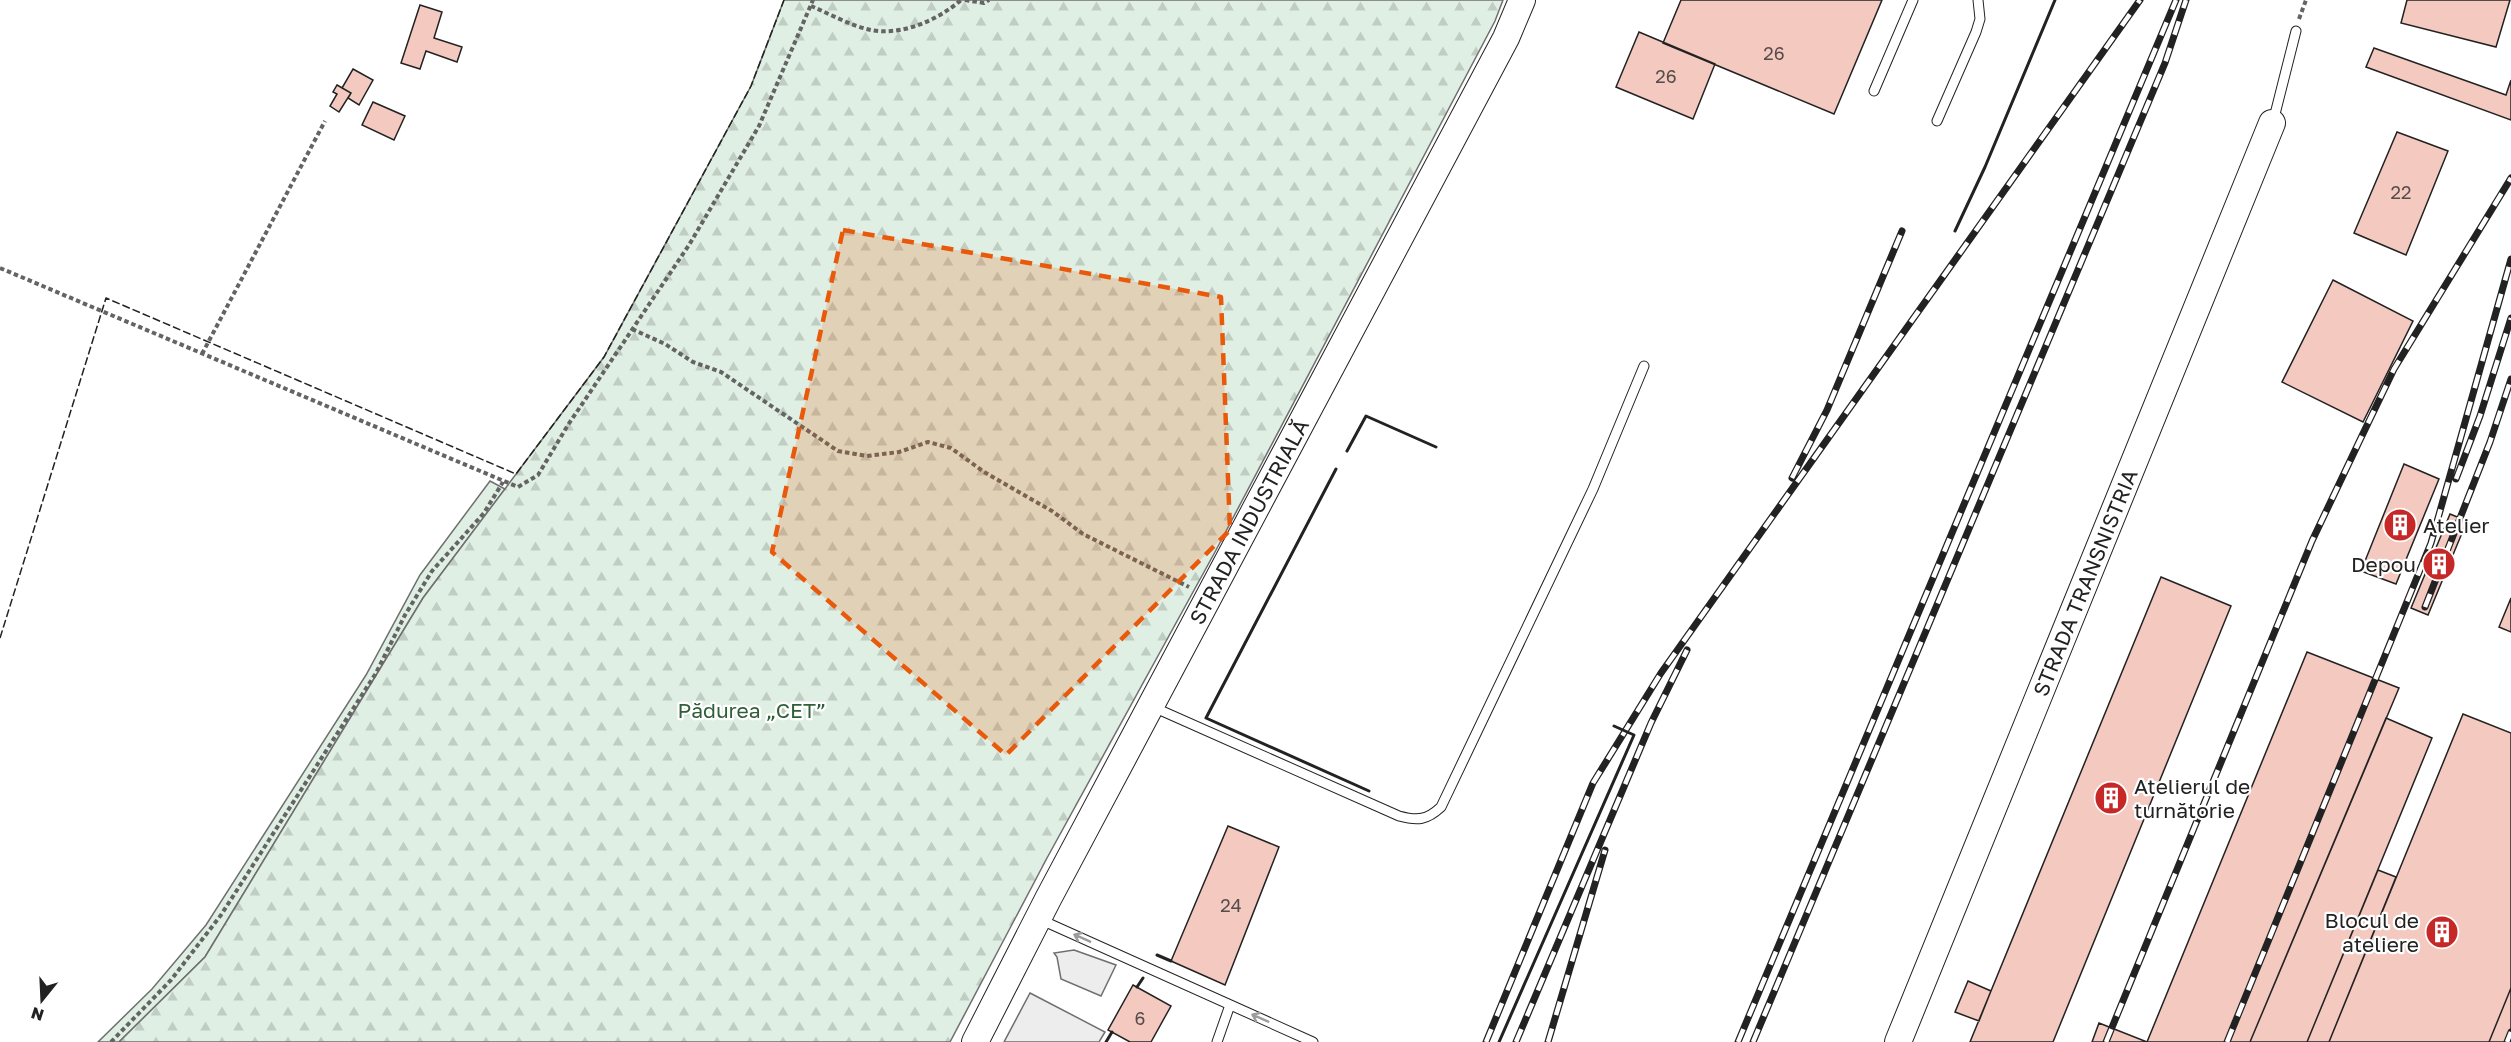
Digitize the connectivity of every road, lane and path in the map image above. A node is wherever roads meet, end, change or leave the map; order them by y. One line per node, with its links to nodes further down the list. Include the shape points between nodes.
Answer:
1 (813, 0): 7 (path)
2 (963, 0): 3 (path); 7 (path, via 931,21 893,30 872,30)
3 (989, 0)
4 (1522, 0): 18 (street, STRADA INDUSTRIALĂ, via 1506,38)
5 (1913, 0): 9 (lane)
6 (1978, 0): 11 (lane, via 1980,20)
7 (811, 6): 14 (path, via 759,126 689,245)
8 (2296, 31): 12 (lane)
9 (1874, 91)
10 (325, 121): 15 (path)
11 (1938, 121)
12 (2272, 123): 26 (street, STRADA TRANSNISTRIA)
13 (0, 268): 15 (path)
14 (632, 329): 17 (path, via 538,476 518,487); 18 (path, via 693,362 721,372 838,451 867,456 899,452 928,442 951,448 1083,534 1157,574)
15 (202, 354): 17 (path)
16 (1644, 366): 19 (lane, via 1574,531 1441,807 1431,816 1422,820 1400,816)
17 (503, 482): 22 (path, via 484,513 432,571 376,673 221,915 171,980)
18 (1209, 596): 19 (street, STRADA INDUSTRIALĂ)
19 (1151, 706): 20 (street, STRADA INDUSTRIALĂ)
20 (1038, 919): 21 (lane, one-way to 20); 23 (street, STRADA INDUSTRIALĂ)
21 (1230, 1005): 24 (lane); 25 (lane, one-way to 21)
22 (111, 1042)
23 (975, 1042)
24 (1217, 1042)
25 (1313, 1042)
26 (1898, 1042)

